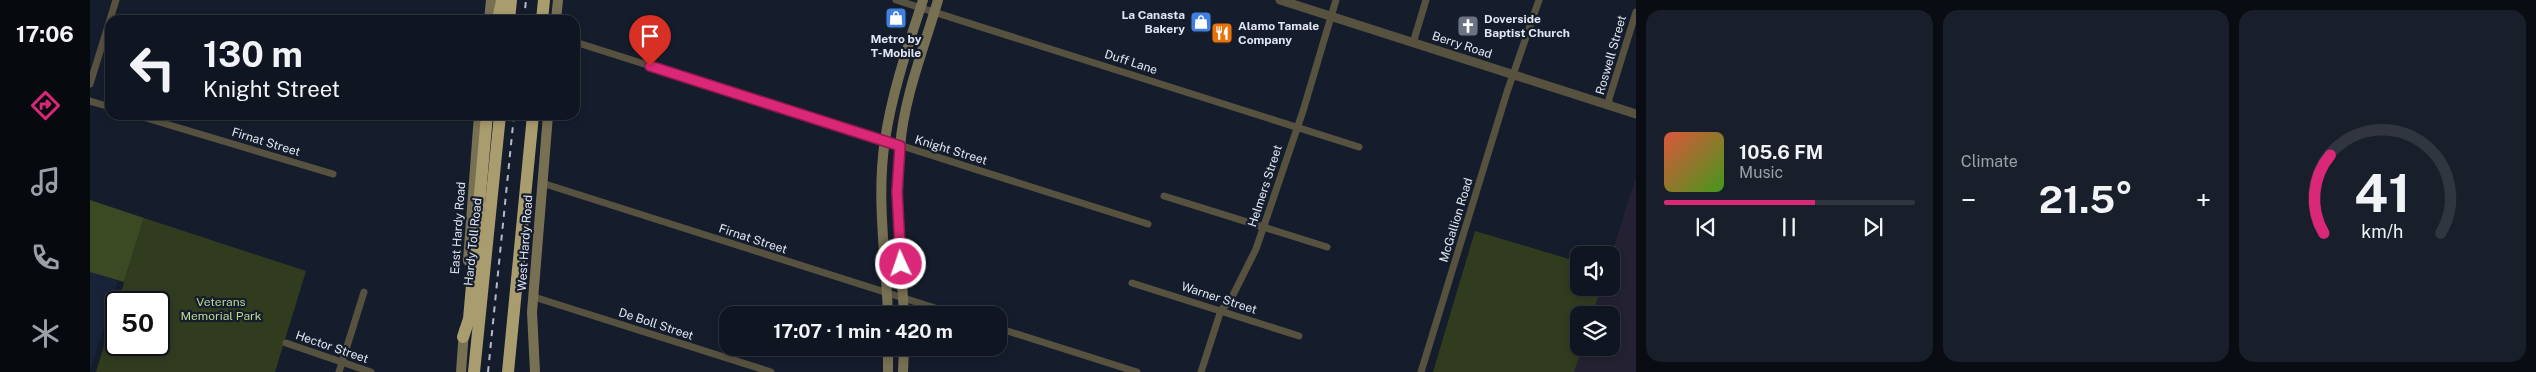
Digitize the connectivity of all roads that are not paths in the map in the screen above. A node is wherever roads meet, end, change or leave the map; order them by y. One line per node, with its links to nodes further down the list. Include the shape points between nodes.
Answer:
1 (116, 0): 16 (street)
2 (491, 0): 17 (main road)
3 (502, 0): 18 (highway)
4 (512, 0): 19 (highway)
5 (544, 0): 20 (highway)
6 (558, 0): 21 (main road)
7 (896, 0): 13 (street, Duff Lane)
8 (938, 0): 14 (main road)
9 (1282, 0): 22 (street, Berry Road)
10 (1336, 0): 22 (street, Helmers Street)
11 (1426, 0): 24 (street)
12 (1538, 0): 26 (street, McGallion Road)
13 (922, 4): 14 (street, Duff Lane); 39 (main road, via 894,95)
14 (934, 12): 38 (street, Duff Lane); 40 (main road, via 908,101)
15 (1636, 12): 29 (street, Roswell Street)
16 (111, 15)
17 (490, 15)
18 (499, 15)
19 (510, 15)
20 (542, 15)
21 (556, 15)
22 (1332, 16): 24 (street, Berry Road); 38 (street, Helmers Street)
23 (105, 36): 27 (street)
24 (1413, 42): 26 (street, Berry Road)
25 (580, 44): 39 (street, Knight Street)
26 (1514, 74): 29 (street, Berry Road); 75 (street, McGallion Road)
27 (90, 84)
28 (90, 101): 30 (street)
29 (1609, 105): 31 (street, Berry Road)
30 (105, 106)
31 (1636, 114)
32 (153, 120): 42 (street, Firnat Street)
33 (479, 120): 59 (main road, East Hardy Road)
34 (488, 120): 59 (highway, via 469,319)
35 (499, 120): 67 (highway, Hardy Toll Road)
36 (533, 120): 68 (highway)
37 (548, 120): 43 (main road, West Hardy Road)
38 (1296, 127): 41 (street, Duff Lane); 46 (street, Helmers Street)
39 (885, 141): 40 (street, Knight Street); 50 (main road, via 882,190)
40 (900, 146): 45 (street, Knight Street); 52 (main road, via 897,192)
41 (1359, 147)
42 (332, 174)
43 (542, 183): 50 (street, Firnat Street); 51 (main road, West Hardy Road)
44 (1164, 196): 46 (street)
45 (1148, 224)
46 (1263, 227): 47 (street); 56 (street, Helmers Street, via 1230,300)
47 (1327, 247)
48 (1132, 283): 56 (street, Warner Street)
49 (364, 292): 63 (street)
50 (888, 294): 52 (street, Firnat Street); 53 (main road)
51 (534, 297): 69 (main road, West Hardy Road); 70 (street, De Boll Street)
52 (903, 298): 54 (main road); 55 (street, Firnat Street)
53 (888, 306)
54 (903, 306)
55 (928, 306)
56 (1221, 310): 58 (street, Warner Street); 74 (street, Helmers Street)
57 (1007, 331): 73 (street)
58 (1299, 336)
59 (463, 337): 66 (main road, East Hardy Road)
60 (286, 343): 63 (street, Hector Street)
61 (888, 356): 71 (main road)
62 (904, 356): 72 (main road)
63 (342, 361): 64 (street); 65 (street, Hector Street)
64 (339, 372)
65 (372, 372)
66 (461, 372)
67 (474, 372)
68 (509, 372)
69 (535, 372)
70 (771, 372)
71 (888, 372)
72 (903, 372)
73 (1137, 372)
74 (1201, 372)
75 (1421, 372)

